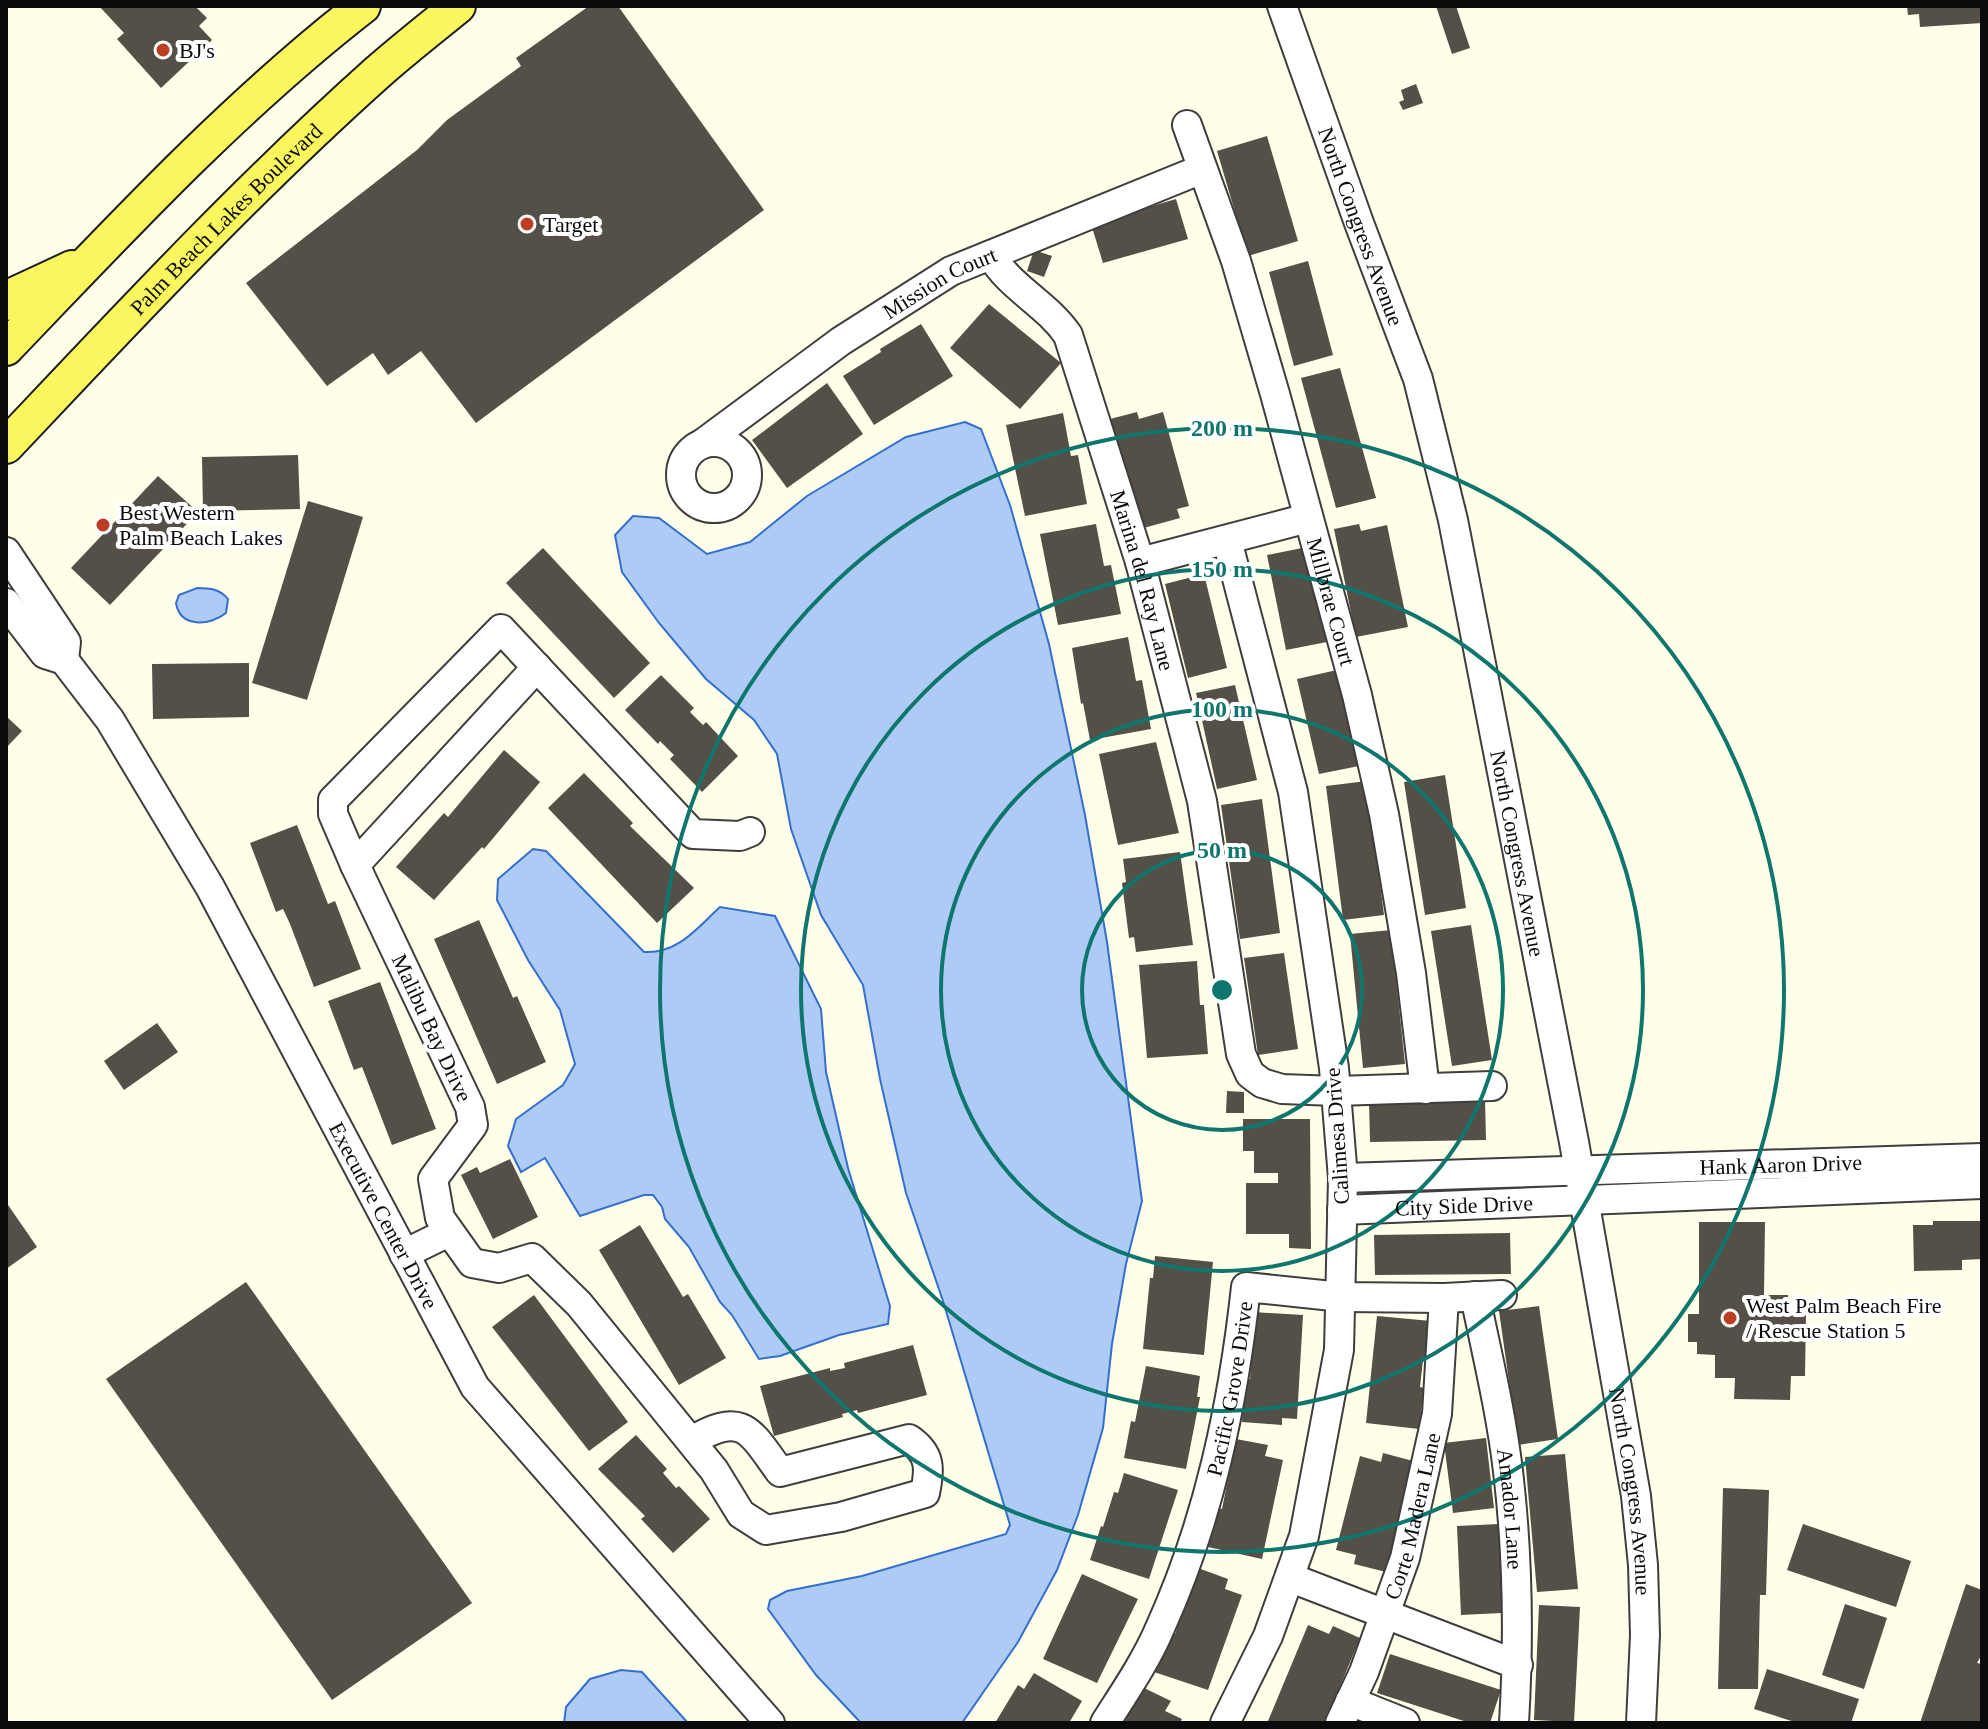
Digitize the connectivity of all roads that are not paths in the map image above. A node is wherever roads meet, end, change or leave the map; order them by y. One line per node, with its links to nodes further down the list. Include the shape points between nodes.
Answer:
1 (363, 6): 7 (main road, via 289,65)
2 (458, 6): 11 (main road, Palm Beach Lakes Boulevard, via 379,71 258,186)
3 (1282, 6): 25 (street, North Congress Avenue, via 1418,379 1453,520)
4 (1187, 125): 5 (street, Millbrae Court)
5 (1202, 169): 6 (street, Mission Court); 12 (street, Millbrae Court, via 1236,261)
6 (991, 255): 10 (street, Mission Court, via 951,271 841,341); 15 (street, Marina del Ray Lane, via 1002,275 1055,316 1068,335)
7 (91, 260): 8 (main road); 9 (main road)
8 (6, 303)
9 (6, 348)
10 (702, 444)
11 (6, 446)
12 (1308, 518): 13 (street); 22 (street, Millbrae Court, via 1384,814)
13 (1227, 540): 15 (street); 23 (street, Calimesa Drive, via 1293,792)
14 (6, 552): 17 (street, Executive Center Drive, via 66,642)
15 (1140, 562): 23 (street, Marina del Ray Lane, via 1202,801 1241,1054 1250,1074 1262,1083)
16 (6, 603): 17 (street, Executive Center Drive, via 45,654)
17 (64, 660): 35 (street, Executive Center Drive, via 110,720 210,887)
18 (537, 667): 19 (street, Malibu Bay Drive, via 693,834); 20 (street); 20 (street, Malibu Bay Drive, via 501,629 333,800 333,814)
19 (750, 832)
20 (355, 865): 34 (street, Malibu Bay Drive, via 470,1107 473,1125 433,1179 440,1218)
21 (1492, 1086): 22 (street, Marina del Ray Lane)
22 (1425, 1089): 23 (street, Marina del Ray Lane)
23 (1336, 1091): 28 (street, Calimesa Drive)
24 (1982, 1158): 25 (street, Hank Aaron Drive)
25 (1580, 1170): 26 (street, City Side Drive); 30 (street, North Congress Avenue)
26 (1470, 1173): 27 (street, City Side Drive); 31 (street)
27 (1392, 1176): 28 (street, City Side Drive); 32 (street)
28 (1343, 1178): 33 (street, Calimesa Drive)
29 (1982, 1184): 30 (street, Hank Aaron Drive)
30 (1585, 1201): 31 (street, City Side Drive); 49 (street, North Congress Avenue, via 1636,1496 1645,1635)
31 (1472, 1205): 32 (street, City Side Drive)
32 (1393, 1208): 33 (street, City Side Drive)
33 (1342, 1210): 37 (street, Calimesa Drive)
34 (449, 1232): 35 (street); 39 (street, Malibu Bay Drive, via 472,1263 499,1268 532,1258 579,1304)
35 (404, 1254): 44 (street, Executive Center Drive, via 475,1387)
36 (1488, 1295): 38 (street, Pacific Grove Drive); 42 (street, Amador Lane, via 1516,1559)
37 (1342, 1297): 38 (street, Pacific Grove Drive); 40 (street, Calimesa Drive, via 1325,1434); 45 (street, Pacific Grove Drive, via 1246,1287 1222,1443 1194,1542 1160,1630)
38 (1444, 1298): 41 (street, Corte Madera Lane, via 1437,1414 1405,1558)
39 (691, 1441): 39 (street, Malibu Bay Drive, via 741,1514 766,1530 841,1517 925,1493 928,1478 922,1447 909,1439 780,1472 742,1427 716,1427)
40 (1291, 1578): 41 (street); 46 (street, Calimesa Drive)
41 (1384, 1615): 42 (street); 43 (street, Corte Madera Lane)
42 (1518, 1665): 48 (street, Amador Lane)
43 (1345, 1712): 47 (street)
44 (770, 1723)
45 (1105, 1723)
46 (1225, 1723)
47 (1405, 1723)
48 (1514, 1723)
49 (1641, 1723)

